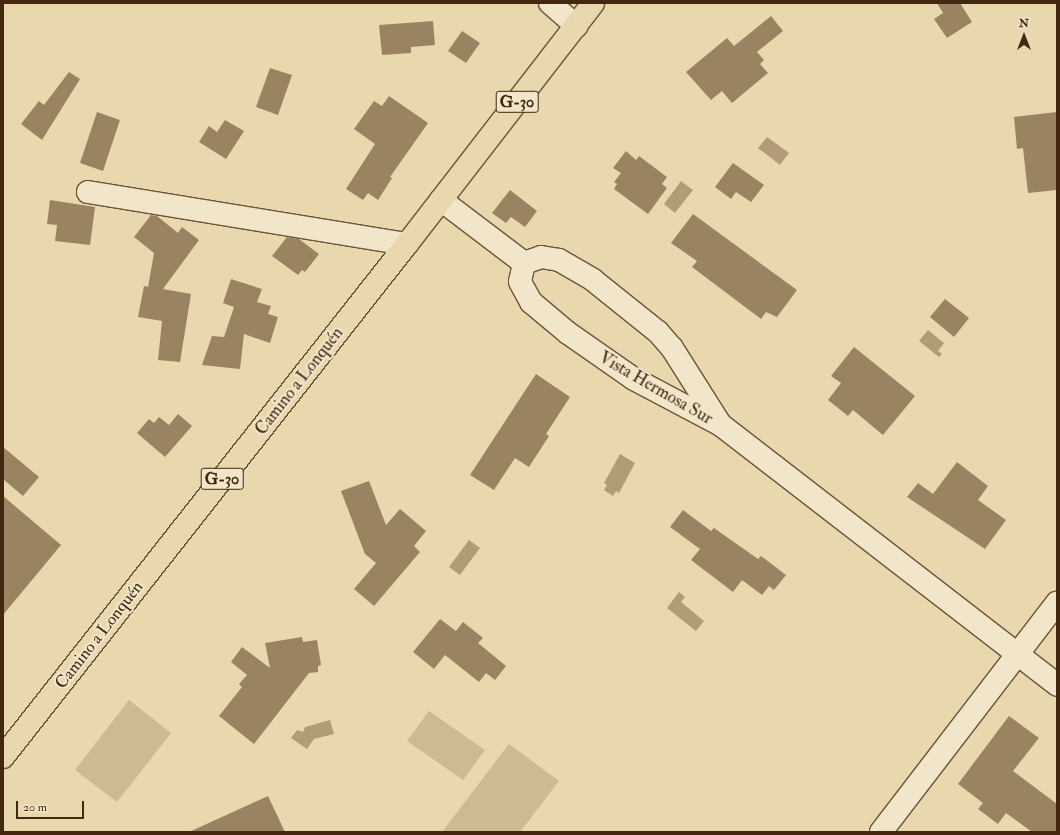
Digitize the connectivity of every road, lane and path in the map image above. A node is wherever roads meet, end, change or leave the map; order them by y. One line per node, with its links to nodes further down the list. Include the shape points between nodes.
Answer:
1 (550, 3): 3 (street)
2 (593, 3): 3 (main road, Camino a Lonquén / G-30)
3 (576, 26): 5 (main road, Camino a Lonquén / G-30)
4 (88, 192): 6 (street)
5 (441, 200): 6 (main road, Camino a Lonquén / G-30); 7 (street)
6 (407, 244): 12 (main road, Camino a Lonquén / G-30)
7 (524, 263): 8 (street, Vista Hermosa Sur, via 520,282 525,291 532,302 568,333 634,379); 8 (street, via 541,257 559,260 593,280 658,332)
8 (721, 425): 10 (street)
9 (1057, 604): 10 (street)
10 (1017, 655): 11 (street); 13 (street)
11 (1057, 685)
12 (3, 757)
13 (881, 832)

